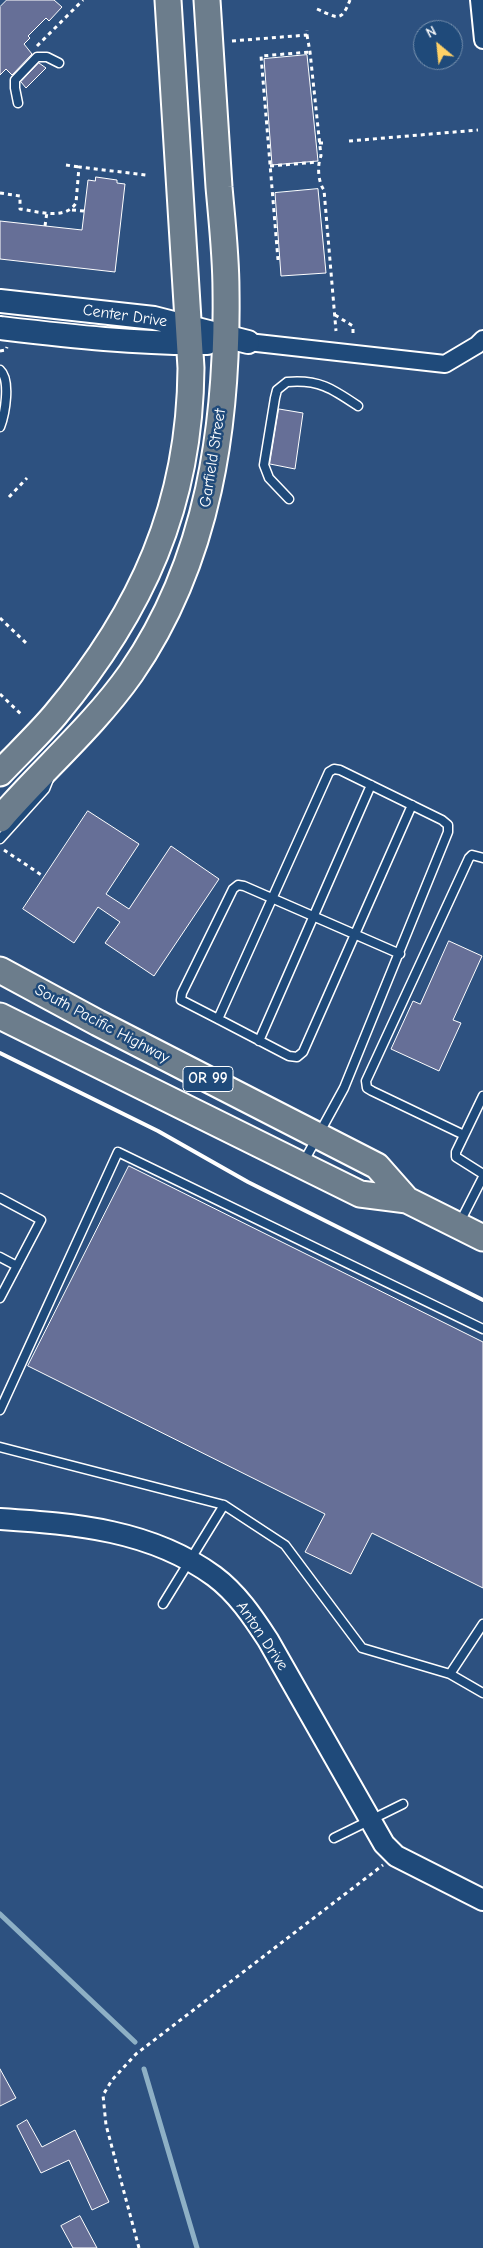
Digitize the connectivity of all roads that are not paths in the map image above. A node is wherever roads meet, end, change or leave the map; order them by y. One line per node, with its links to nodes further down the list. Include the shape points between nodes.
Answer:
1 (168, 0): 9 (main road, Garfield Street)
2 (207, 0): 10 (main road, Garfield Street)
3 (479, 0): 4 (street)
4 (483, 40)
5 (59, 63): 6 (lane, via 47,57 37,58 15,80)
6 (18, 103)
7 (0, 301): 9 (main road, Center Drive, via 154,318)
8 (0, 328): 9 (main road, Center Drive, via 114,340)
9 (189, 335): 10 (main road, Center Drive); 17 (main road, Garfield Street, via 191,399 184,452 171,512 155,557 134,602 98,659 54,716)
10 (232, 340): 11 (street, Center Drive, via 445,364); 16 (main road, Garfield Street, via 216,457 202,522 186,569 166,615 130,673)
11 (483, 340)
12 (0, 370): 14 (lane, via 7,383)
13 (358, 406): 15 (lane, via 322,384 287,382 277,390 264,465 269,478)
14 (0, 427)
15 (290, 499)
16 (57, 759): 20 (main road, Garfield Street); 21 (lane, via 45,789)
17 (0, 773)
18 (371, 785): 19 (lane); 23 (lane, via 340,770 329,772); 24 (lane)
19 (412, 805): 25 (lane); 26 (lane, via 442,820 448,825 448,832)
20 (0, 819)
21 (0, 844)
22 (483, 858): 33 (lane, via 472,855 469,858 366,1081 372,1092)
23 (272, 900): 24 (lane); 29 (lane); 29 (lane, via 244,886 232,889 182,993 181,1000 186,1004)
24 (313, 917): 25 (lane); 30 (lane)
25 (355, 935): 26 (lane); 30 (lane, via 303,1052 297,1057 289,1056)
26 (400, 954): 32 (lane, via 344,1088)
27 (0, 970): 32 (main road, South Pacific Highway / OR 99)
28 (0, 1016): 34 (main road, South Pacific Highway / OR 99)
29 (218, 1019): 30 (lane)
30 (259, 1041)
31 (483, 1096): 33 (lane)
32 (318, 1135): 34 (lane); 37 (main road, South Pacific Highway / OR 99, via 377,1166)
33 (464, 1135): 35 (lane, via 456,1157)
34 (302, 1165): 37 (main road, South Pacific Highway / OR 99, via 360,1194)
35 (483, 1176): 38 (lane)
36 (0, 1198): 41 (lane, via 41,1220)
37 (407, 1200): 38 (main road, South Pacific Highway / OR 99)
38 (458, 1226): 39 (main road, South Pacific Highway / OR 99)
39 (483, 1238)
40 (0, 1257): 41 (lane)
41 (17, 1266): 42 (lane)
42 (0, 1298)
43 (483, 1329): 44 (lane, via 118,1152)
44 (0, 1410)
45 (0, 1447): 46 (lane)
46 (224, 1505): 48 (lane); 51 (lane, via 285,1545 362,1648)
47 (0, 1519): 48 (street, Anton Drive, via 120,1532)
48 (189, 1561): 49 (lane); 54 (street, Anton Drive, via 215,1577 252,1615)
49 (163, 1604)
50 (483, 1624): 51 (lane)
51 (450, 1674): 52 (lane)
52 (483, 1693)
53 (403, 1804): 54 (lane)
54 (369, 1821): 55 (lane); 56 (street, Anton Drive, via 390,1850)
55 (334, 1838)
56 (483, 1900)

